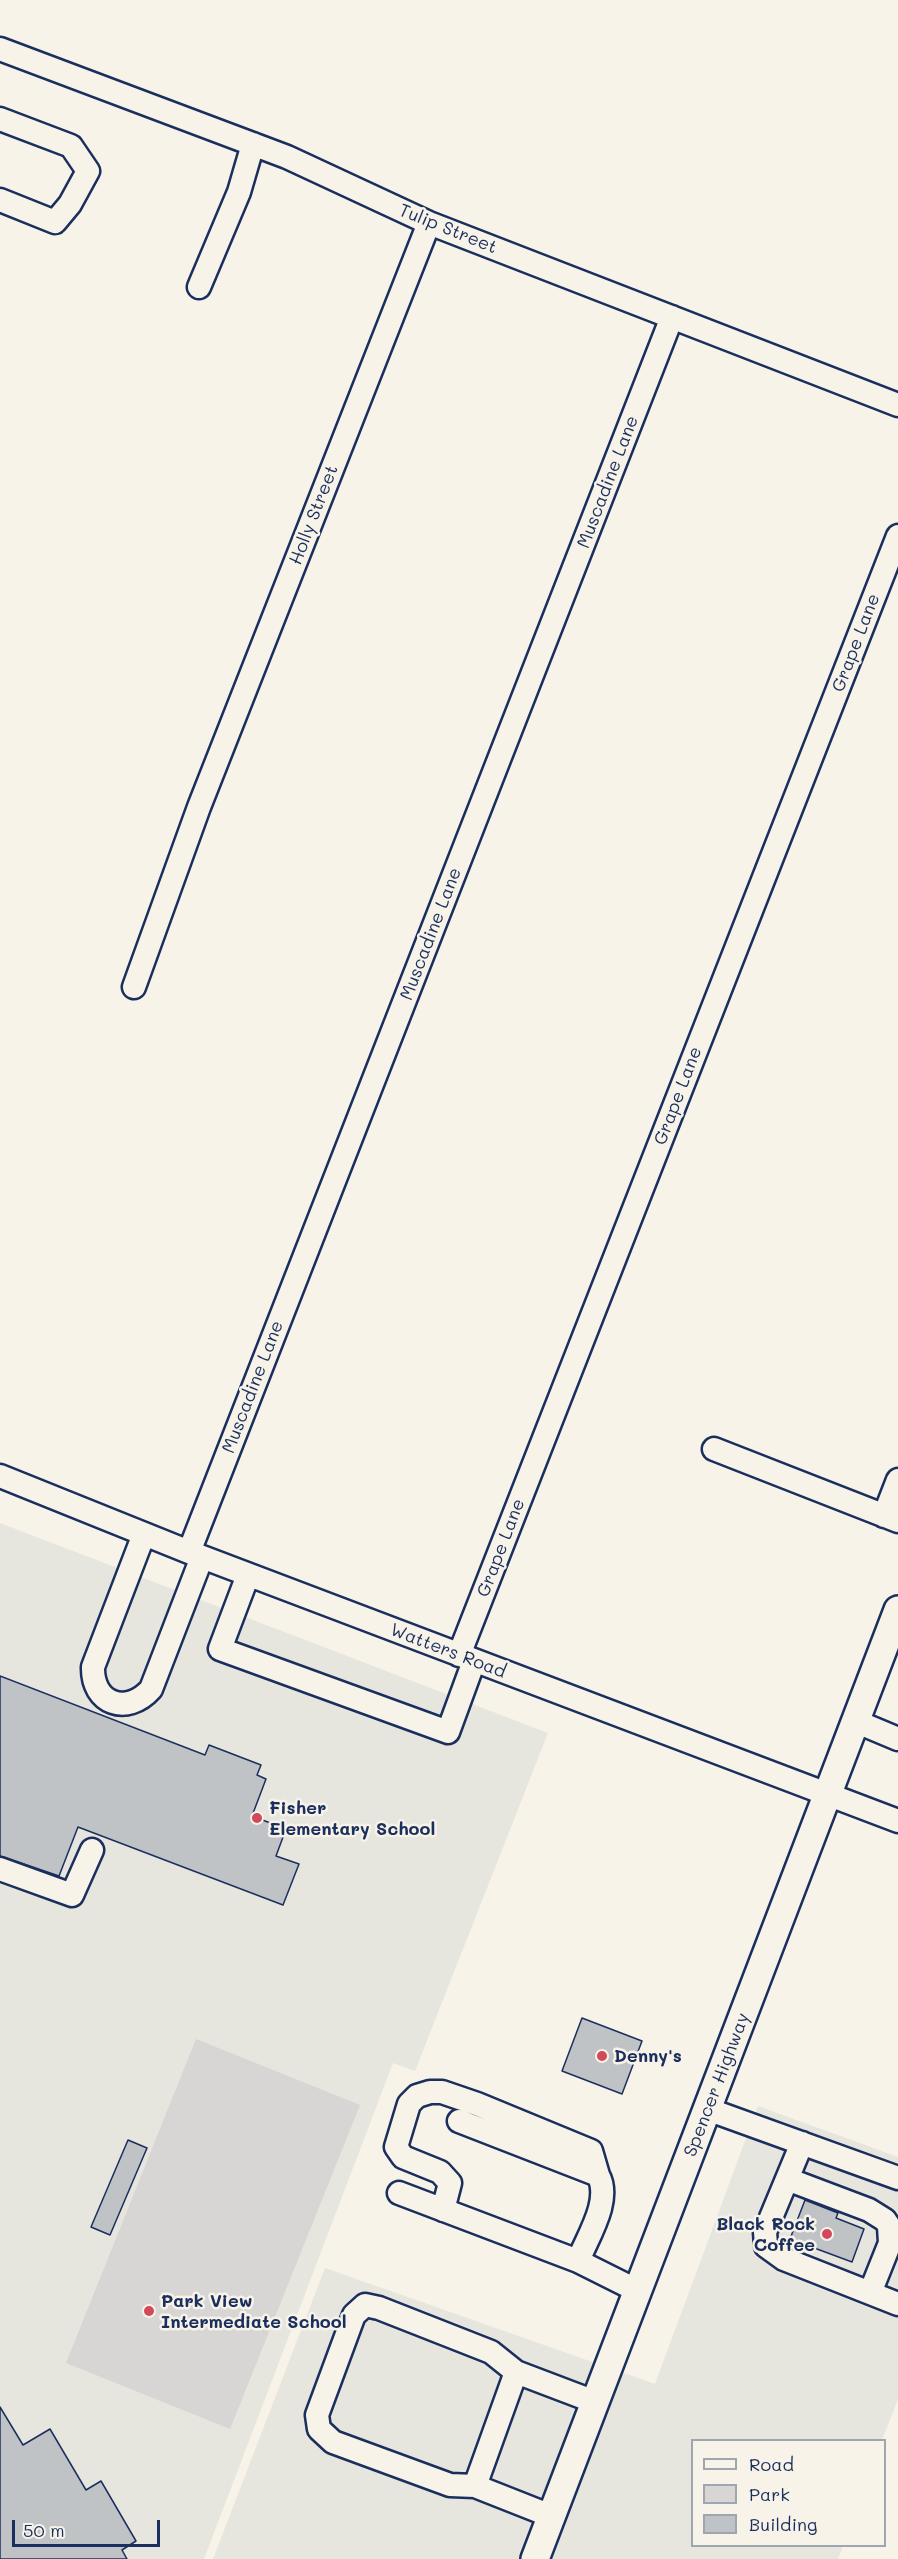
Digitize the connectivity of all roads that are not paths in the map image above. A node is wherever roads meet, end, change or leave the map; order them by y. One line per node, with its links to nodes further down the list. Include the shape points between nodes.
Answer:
1 (0, 49): 3 (street, Tulip Street)
2 (0, 119): 4 (street, via 71,146 88,171 55,222)
3 (254, 144): 5 (street, Tulip Street); 6 (street, via 239,192)
4 (0, 200)
5 (429, 223): 7 (street, Tulip Street); 10 (street, Holly Street, via 199,807)
6 (199, 287)
7 (672, 317): 8 (street, Tulip Street); 16 (street, Muscadine Lane)
8 (898, 405)
9 (898, 536): 19 (street, Grape Lane)
10 (134, 987)
11 (714, 1449): 14 (street)
12 (0, 1476): 15 (street, Watters Road)
13 (898, 1480): 14 (street)
14 (891, 1518)
15 (144, 1534): 16 (street, Watters Road); 16 (street, Muscadine Lane, via 93,1667 96,1686 108,1700 118,1704 137,1702 151,1689)
16 (195, 1555): 17 (street, Watters Road)
17 (248, 1575): 19 (street, Watters Road); 19 (street, Grape Lane, via 220,1649 448,1732)
18 (898, 1610): 20 (main road, Spencer Highway)
19 (466, 1658): 22 (street, Watters Road)
20 (855, 1721): 21 (street); 22 (main road, Spencer Highway)
21 (898, 1739)
22 (827, 1796): 23 (street, Watters Road); 26 (main road, Spencer Highway)
23 (898, 1821)
24 (92, 1850): 25 (street, via 72,1895)
25 (0, 1869)
26 (707, 2109): 28 (street); 35 (main road, Spencer Highway)
27 (459, 2121): 29 (street)
28 (802, 2143): 30 (street); 31 (street)
29 (598, 2175): 33 (street, via 591,2151 477,2104 430,2092 409,2104 396,2147 403,2157 440,2172 450,2183); 34 (street, via 603,2185 602,2201)
30 (898, 2178)
31 (787, 2179): 36 (street, via 869,2210 889,2226 890,2243); 36 (street, via 765,2232 766,2246 784,2259)
32 (399, 2193): 33 (street)
33 (444, 2210): 34 (street)
34 (578, 2261): 35 (street)
35 (638, 2291): 39 (main road, Spencer Highway)
36 (870, 2293): 37 (street)
37 (898, 2304)
38 (516, 2372): 39 (street); 40 (street); 40 (street, via 491,2352 365,2305 354,2315 316,2415 319,2429 333,2442 450,2485)
39 (595, 2402): 41 (main road, Spencer Highway)
40 (476, 2486): 41 (street)
41 (551, 2516): 42 (main road, Spencer Highway)
42 (535, 2559)

